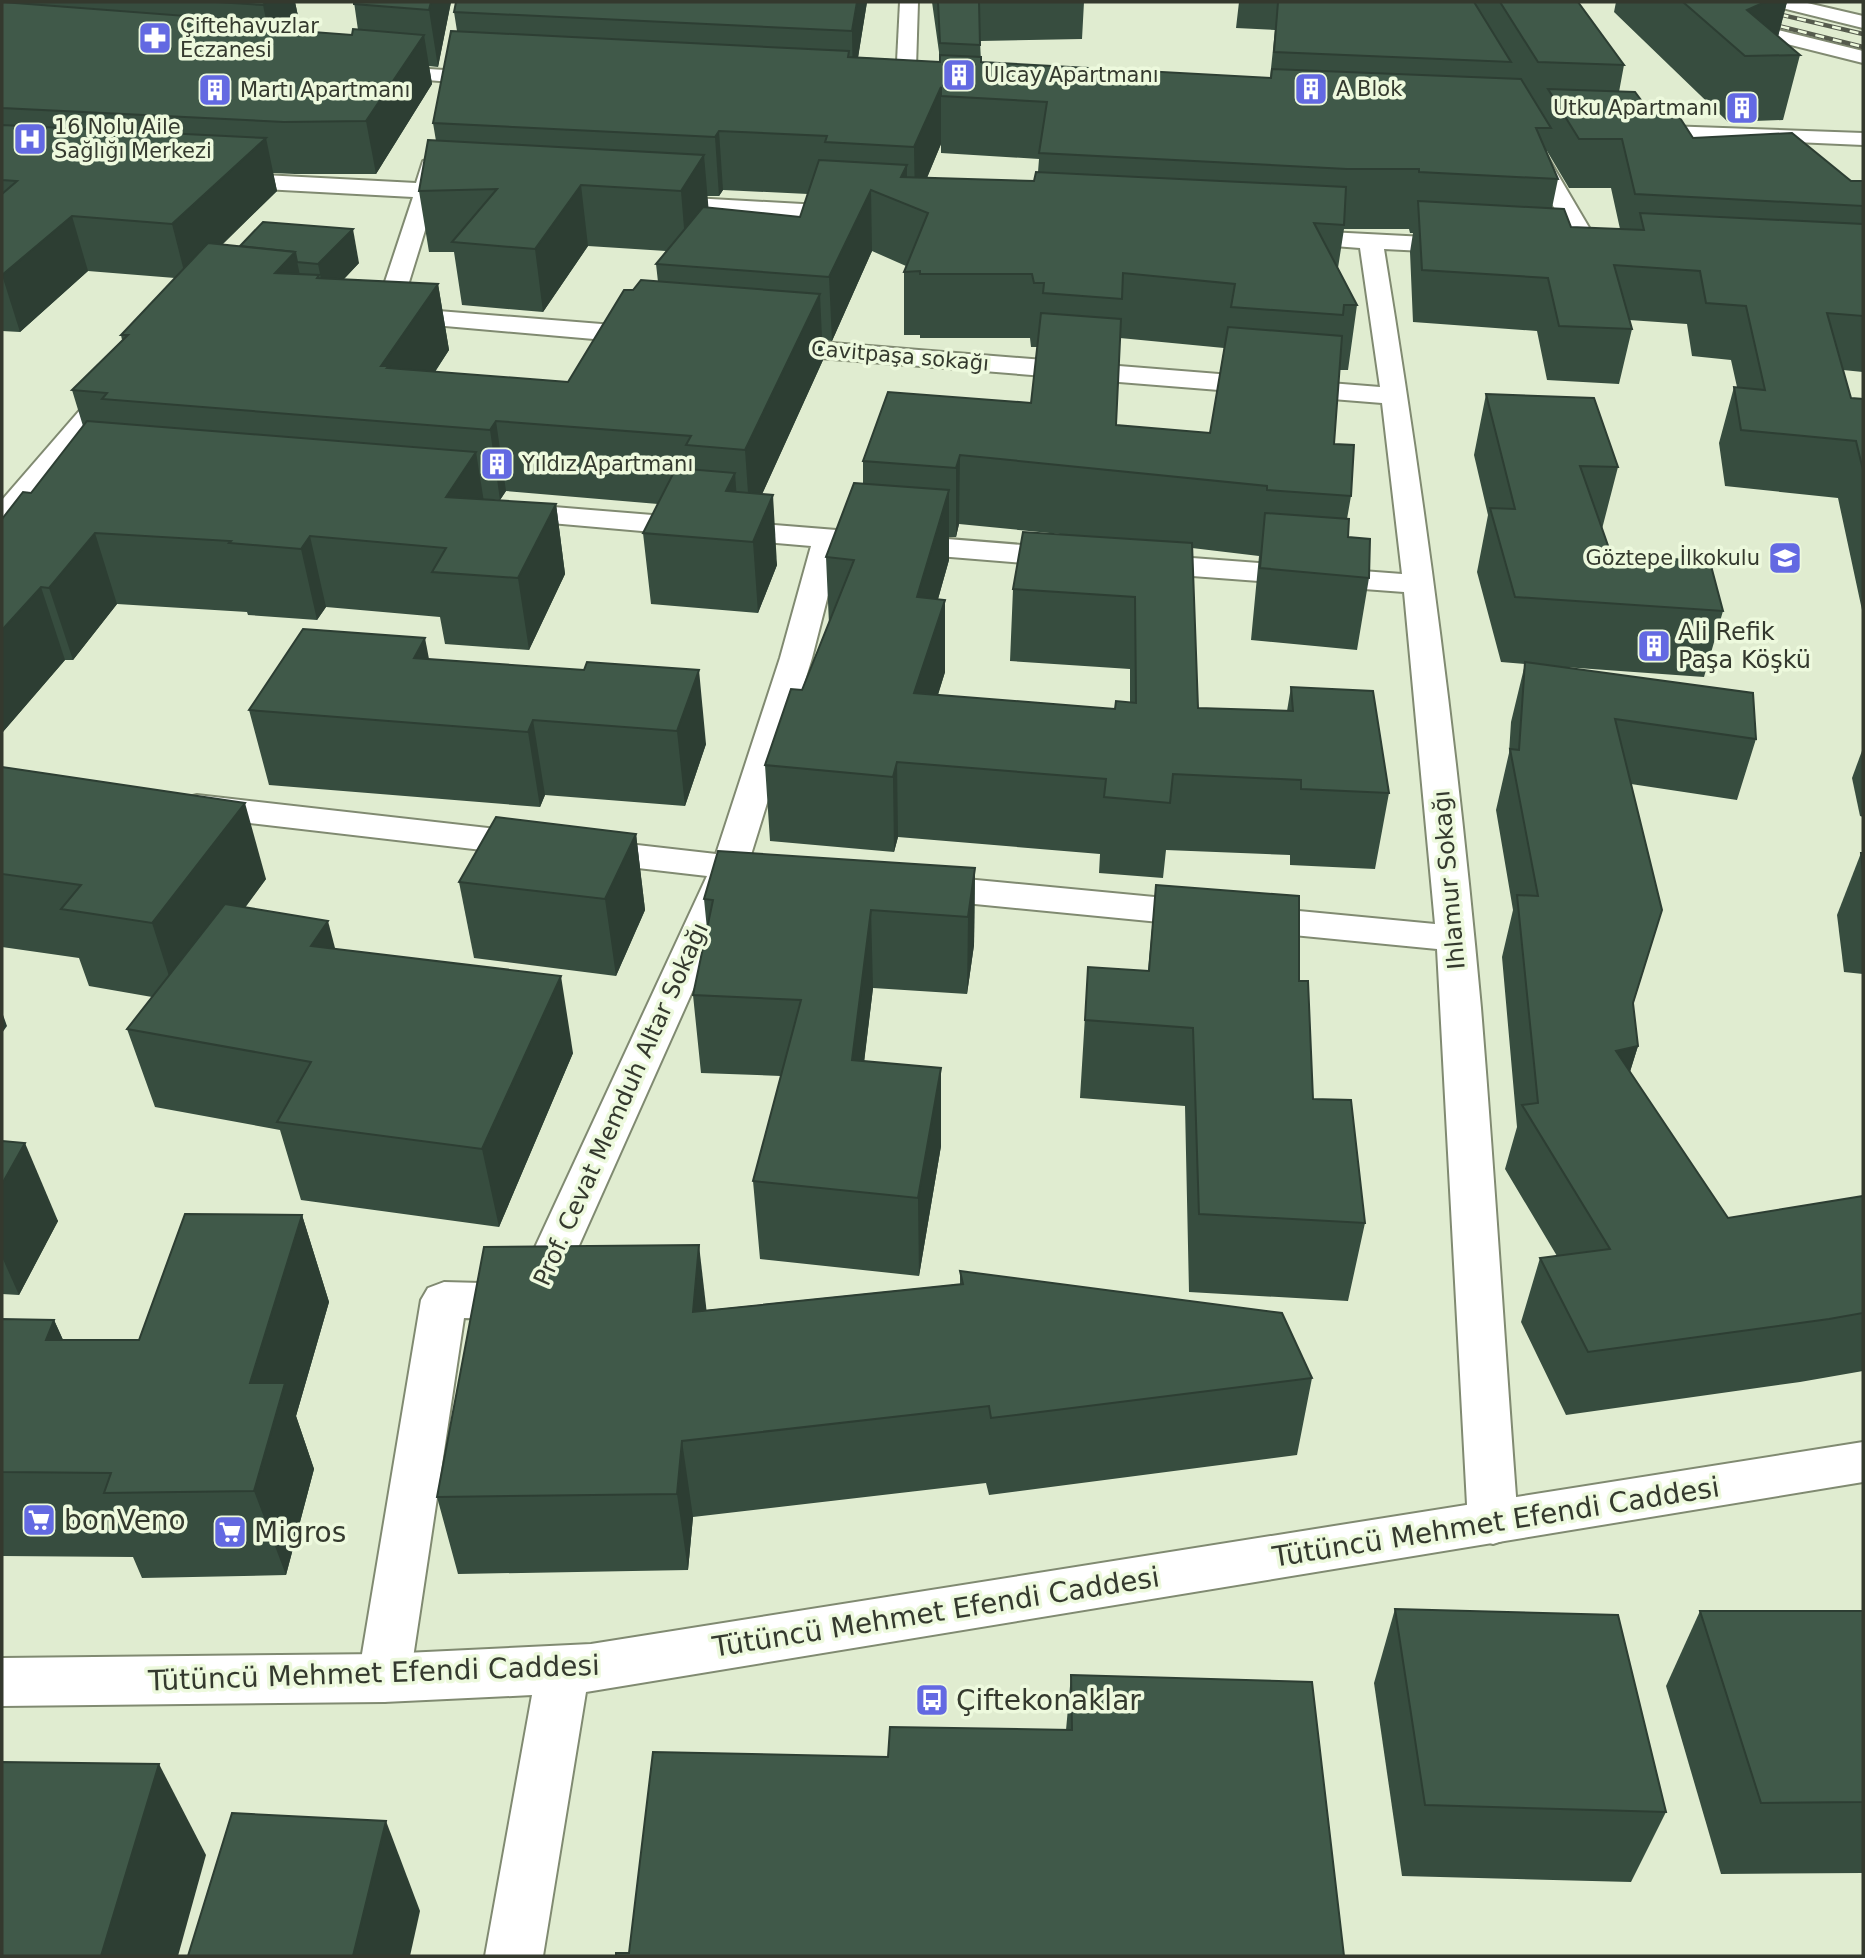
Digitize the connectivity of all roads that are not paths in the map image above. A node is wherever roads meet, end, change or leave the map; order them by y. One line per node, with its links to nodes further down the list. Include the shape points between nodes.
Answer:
1 (909, 2): 10 (street)
2 (1643, 2): 6 (street)
3 (1780, 2): 4 (street)
4 (1863, 22)
5 (454, 52): 8 (street)
6 (1863, 57)
7 (361, 71): 8 (street)
8 (449, 77): 9 (street); 11 (street)
9 (519, 81)
10 (903, 101)
11 (444, 102)
12 (1547, 128): 27 (street, via 1520,128)
13 (1615, 131): 14 (street)
14 (1834, 138): 15 (street); 17 (street)
15 (1863, 139)
16 (436, 140): 19 (street)
17 (1856, 161)
18 (207, 179): 19 (street)
19 (426, 191): 20 (street); 30 (street)
20 (496, 194)
21 (635, 202): 22 (street)
22 (884, 215)
23 (1273, 236): 24 (street)
24 (1371, 241): 25 (street); 34 (street, Ihlamur Sokağı)
25 (1482, 247)
26 (1565, 252): 27 (street)
27 (1592, 253): 28 (street)
28 (1619, 255)
29 (359, 313): 30 (street)
30 (386, 315): 31 (street)
31 (676, 338)
32 (746, 344): 34 (street, Cavitpaşa sokağı)
33 (130, 369): 36 (street, via 56,475)
34 (1396, 396): 38 (street, Ihlamur Sokağı)
35 (483, 510): 37 (street)
36 (2, 518)
37 (828, 539): 38 (street); 40 (street, Prof. Cevat Memduh Altar Sokağı, via 796,658)
38 (1420, 584): 43 (street, Ihlamur Sokağı)
39 (166, 803): 40 (street)
40 (729, 868): 41 (street); 47 (street, Prof. Cevat Memduh Altar Sokağı, via 532,1302 444,1300)
41 (797, 874)
42 (893, 884): 43 (street)
43 (1455, 938): 45 (street, Ihlamur Sokağı)
44 (1863, 1462): 45 (street, Tütüncü Mehmet Efendi Caddesi)
45 (1493, 1523): 46 (street, Tütüncü Mehmet Efendi Caddesi)
46 (564, 1671): 47 (street, Tütüncü Mehmet Efendi Caddesi); 49 (street)
47 (384, 1678): 48 (street, Tütüncü Mehmet Efendi Caddesi)
48 (2, 1682)
49 (514, 1956)

